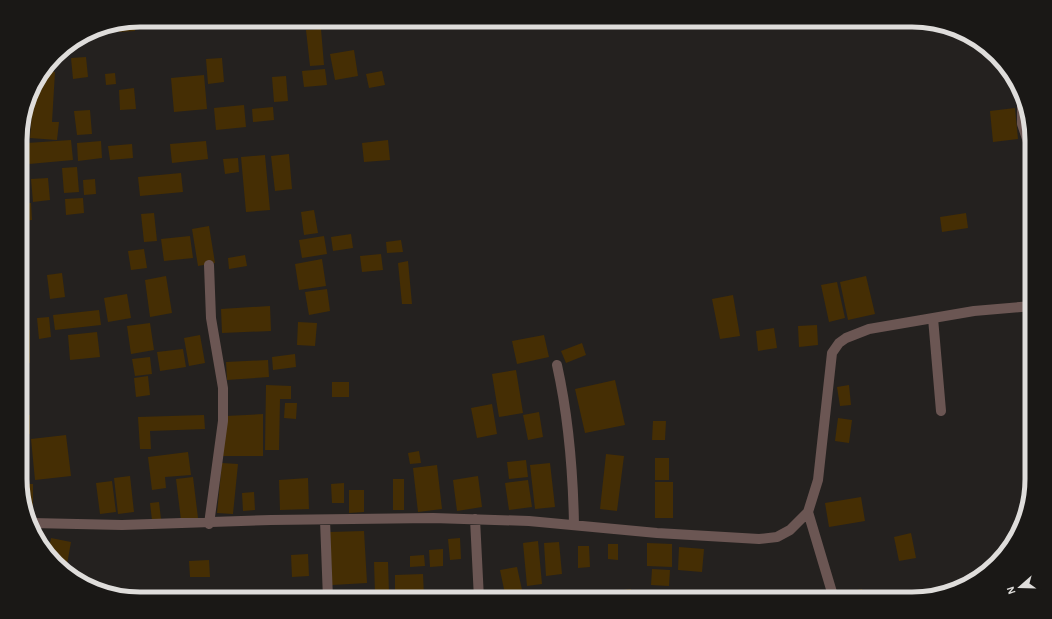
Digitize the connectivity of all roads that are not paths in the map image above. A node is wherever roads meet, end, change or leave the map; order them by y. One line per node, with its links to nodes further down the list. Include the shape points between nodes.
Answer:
1 (1022, 116): 2 (street)
2 (1025, 133)
3 (208, 265): 12 (street, via 211,318 223,388 223,421)
4 (1025, 307): 5 (street)
5 (933, 318): 7 (street); 8 (street, via 869,329 846,338 832,353 818,480)
6 (557, 365): 13 (street, via 565,399 572,459)
7 (942, 410)
8 (808, 512): 13 (street, via 790,530 777,537 759,539); 16 (street)
9 (475, 519): 10 (street); 13 (street); 15 (street)
10 (325, 520): 12 (street); 14 (street)
11 (36, 523): 12 (street)
12 (208, 524)
13 (574, 525)
14 (328, 592)
15 (479, 592)
16 (832, 592)

